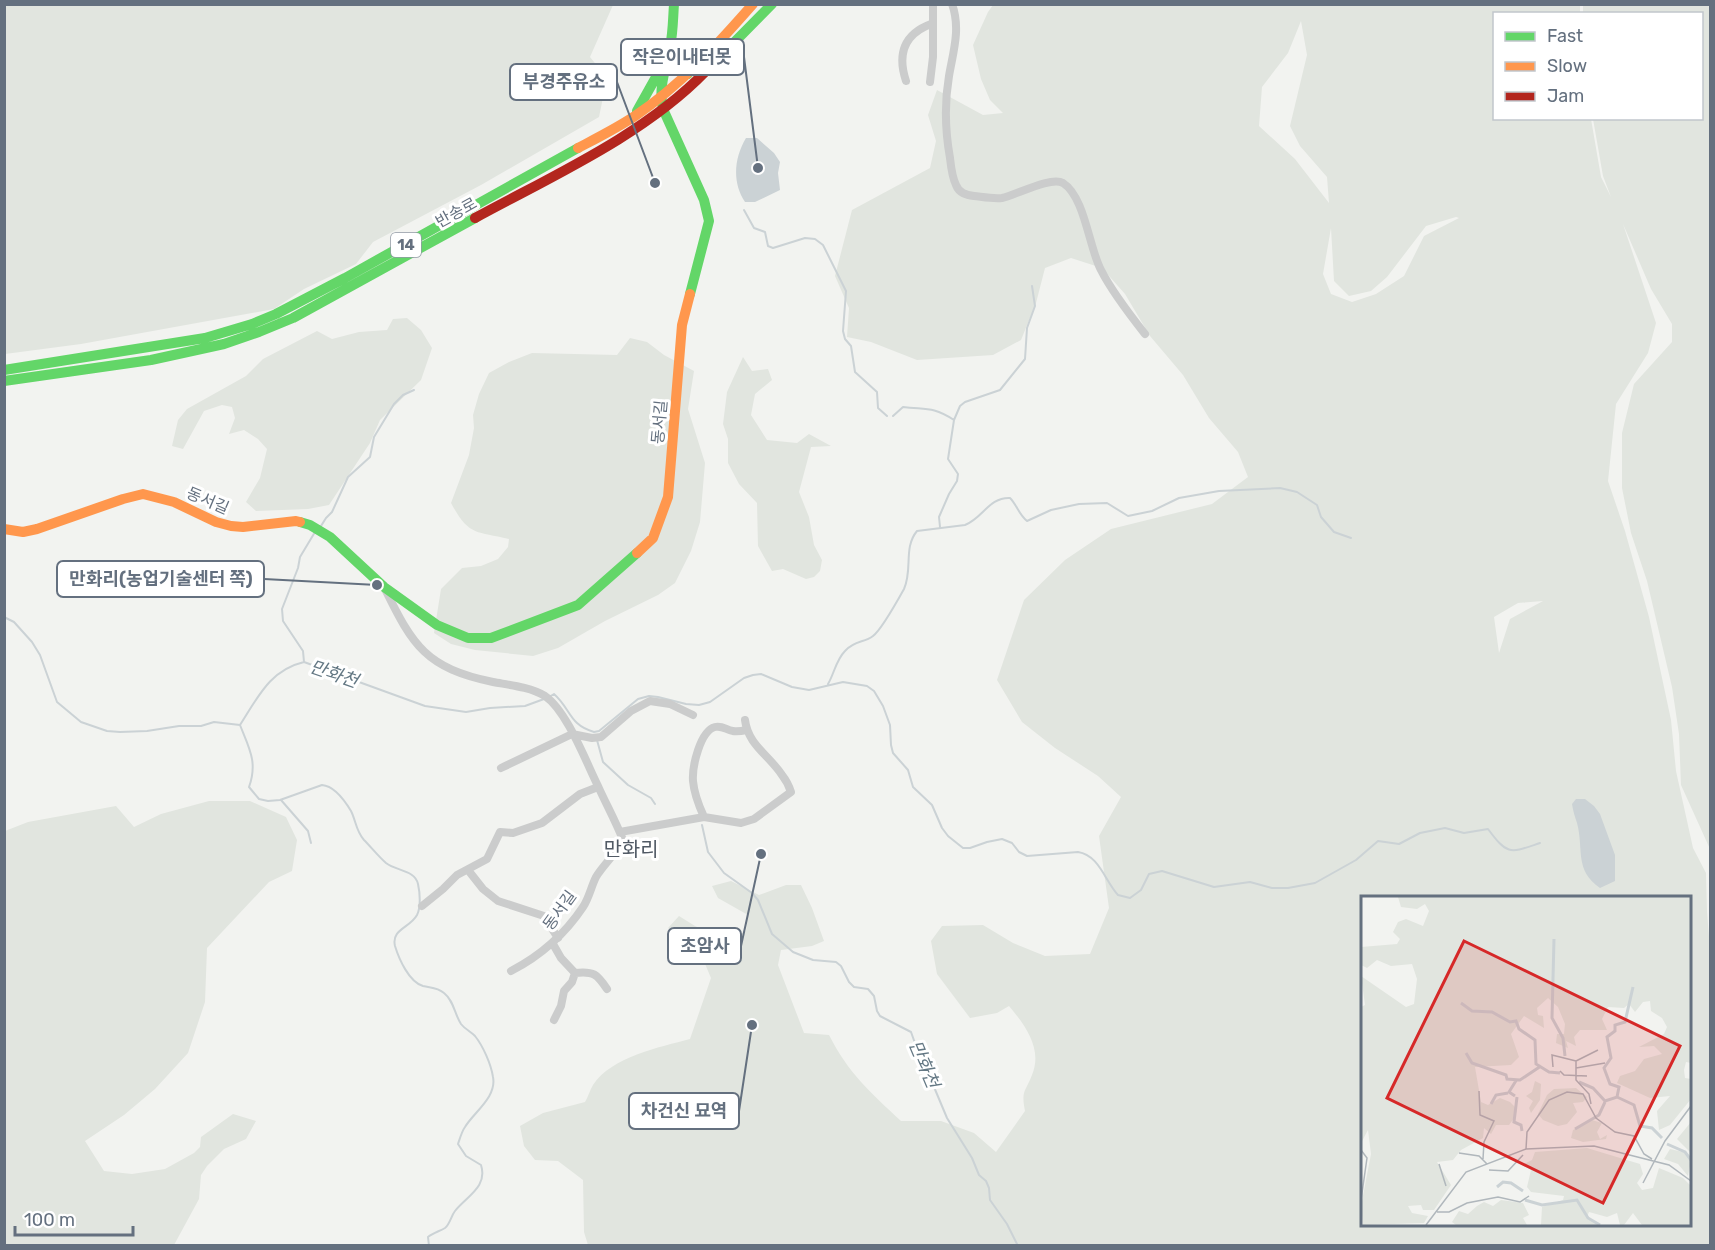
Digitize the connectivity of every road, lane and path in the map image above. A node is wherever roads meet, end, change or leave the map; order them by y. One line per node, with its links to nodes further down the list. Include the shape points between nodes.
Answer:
1 (674, 4): 7 (main road, 동서길)
2 (753, 4): 8 (main road, 반송로 / 14)
3 (772, 4): 12 (main road, 반송로 / 14, via 706,73)
4 (933, 4): 6 (street)
5 (952, 4): 14 (street, via 957,31 945,125 957,187 971,196 1001,198 1055,181 1065,185 1087,226 1096,262)
6 (932, 24): 9 (street, via 923,27 901,54); 10 (street)
7 (670, 52): 8 (main road, via 675,69); 11 (main road, 동서길); 13 (main road)
8 (688, 74): 11 (main road, 반송로 / 14)
9 (906, 81)
10 (930, 82)
11 (660, 97): 12 (main road, 동서길); 13 (main road, 반송로 / 14)
12 (663, 109): 16 (main road, 반송로 / 14, via 591,155 264,332 185,353); 19 (main road, 동서길, via 704,200 709,221 682,325 668,497 653,538 578,605 491,638 468,638 437,625)
13 (634, 117): 15 (main road, 반송로 / 14, via 345,278 252,324 174,344)
14 (1145, 334)
15 (4, 370)
16 (4, 381)
17 (4, 529): 18 (main road, 동서길, via 37,529 143,494 174,502 231,526 296,521 330,537)
18 (384, 588): 19 (main road, 동서길); 20 (street, 동서길)
19 (405, 602): 20 (street)
20 (396, 611): 24 (street, 동서길, via 418,647 444,666 478,679 529,689 546,698 556,705)
21 (693, 715): 24 (street, via 670,704 650,701 631,711 605,734 595,738)
22 (746, 720): 23 (street)
23 (747, 730): 27 (street, via 715,727 702,741 693,783); 27 (street, via 758,749 782,774 791,792 754,819 741,823)
24 (572, 734): 25 (street); 26 (street, 동서길)
25 (501, 768)
26 (598, 787): 28 (street, 동서길); 29 (street, via 580,794 542,823 513,833 500,832 486,859)
27 (704, 817): 28 (street)
28 (620, 832): 31 (street, 동서길, via 623,840 619,849 597,875 584,906)
29 (468, 870): 30 (street); 31 (street, via 498,901 544,916)
30 (422, 906)
31 (555, 941): 32 (street, 동서길); 33 (street, via 561,958)
32 (511, 971)
33 (576, 973): 34 (street, via 589,972 601,978); 35 (street, via 564,991)
34 (607, 989)
35 (554, 1020)

